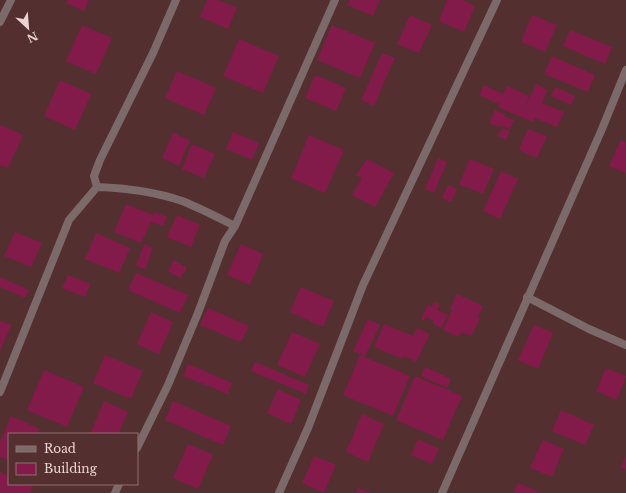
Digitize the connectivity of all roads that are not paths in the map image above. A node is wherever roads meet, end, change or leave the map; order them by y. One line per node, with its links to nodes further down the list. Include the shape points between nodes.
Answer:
1 (12, 0): 5 (street)
2 (176, 0): 7 (street, via 100,160 94,176)
3 (335, 0): 8 (street)
4 (497, 0): 13 (street, via 363,285 308,428)
5 (0, 22)
6 (626, 70): 9 (street)
7 (97, 187): 8 (street, via 119,188 182,201); 11 (street, via 69,220)
8 (235, 226): 12 (street, via 225,241 168,385)
9 (527, 297): 10 (street); 14 (street)
10 (626, 345)
11 (0, 392)
12 (138, 446)
13 (279, 493)
14 (442, 493)

